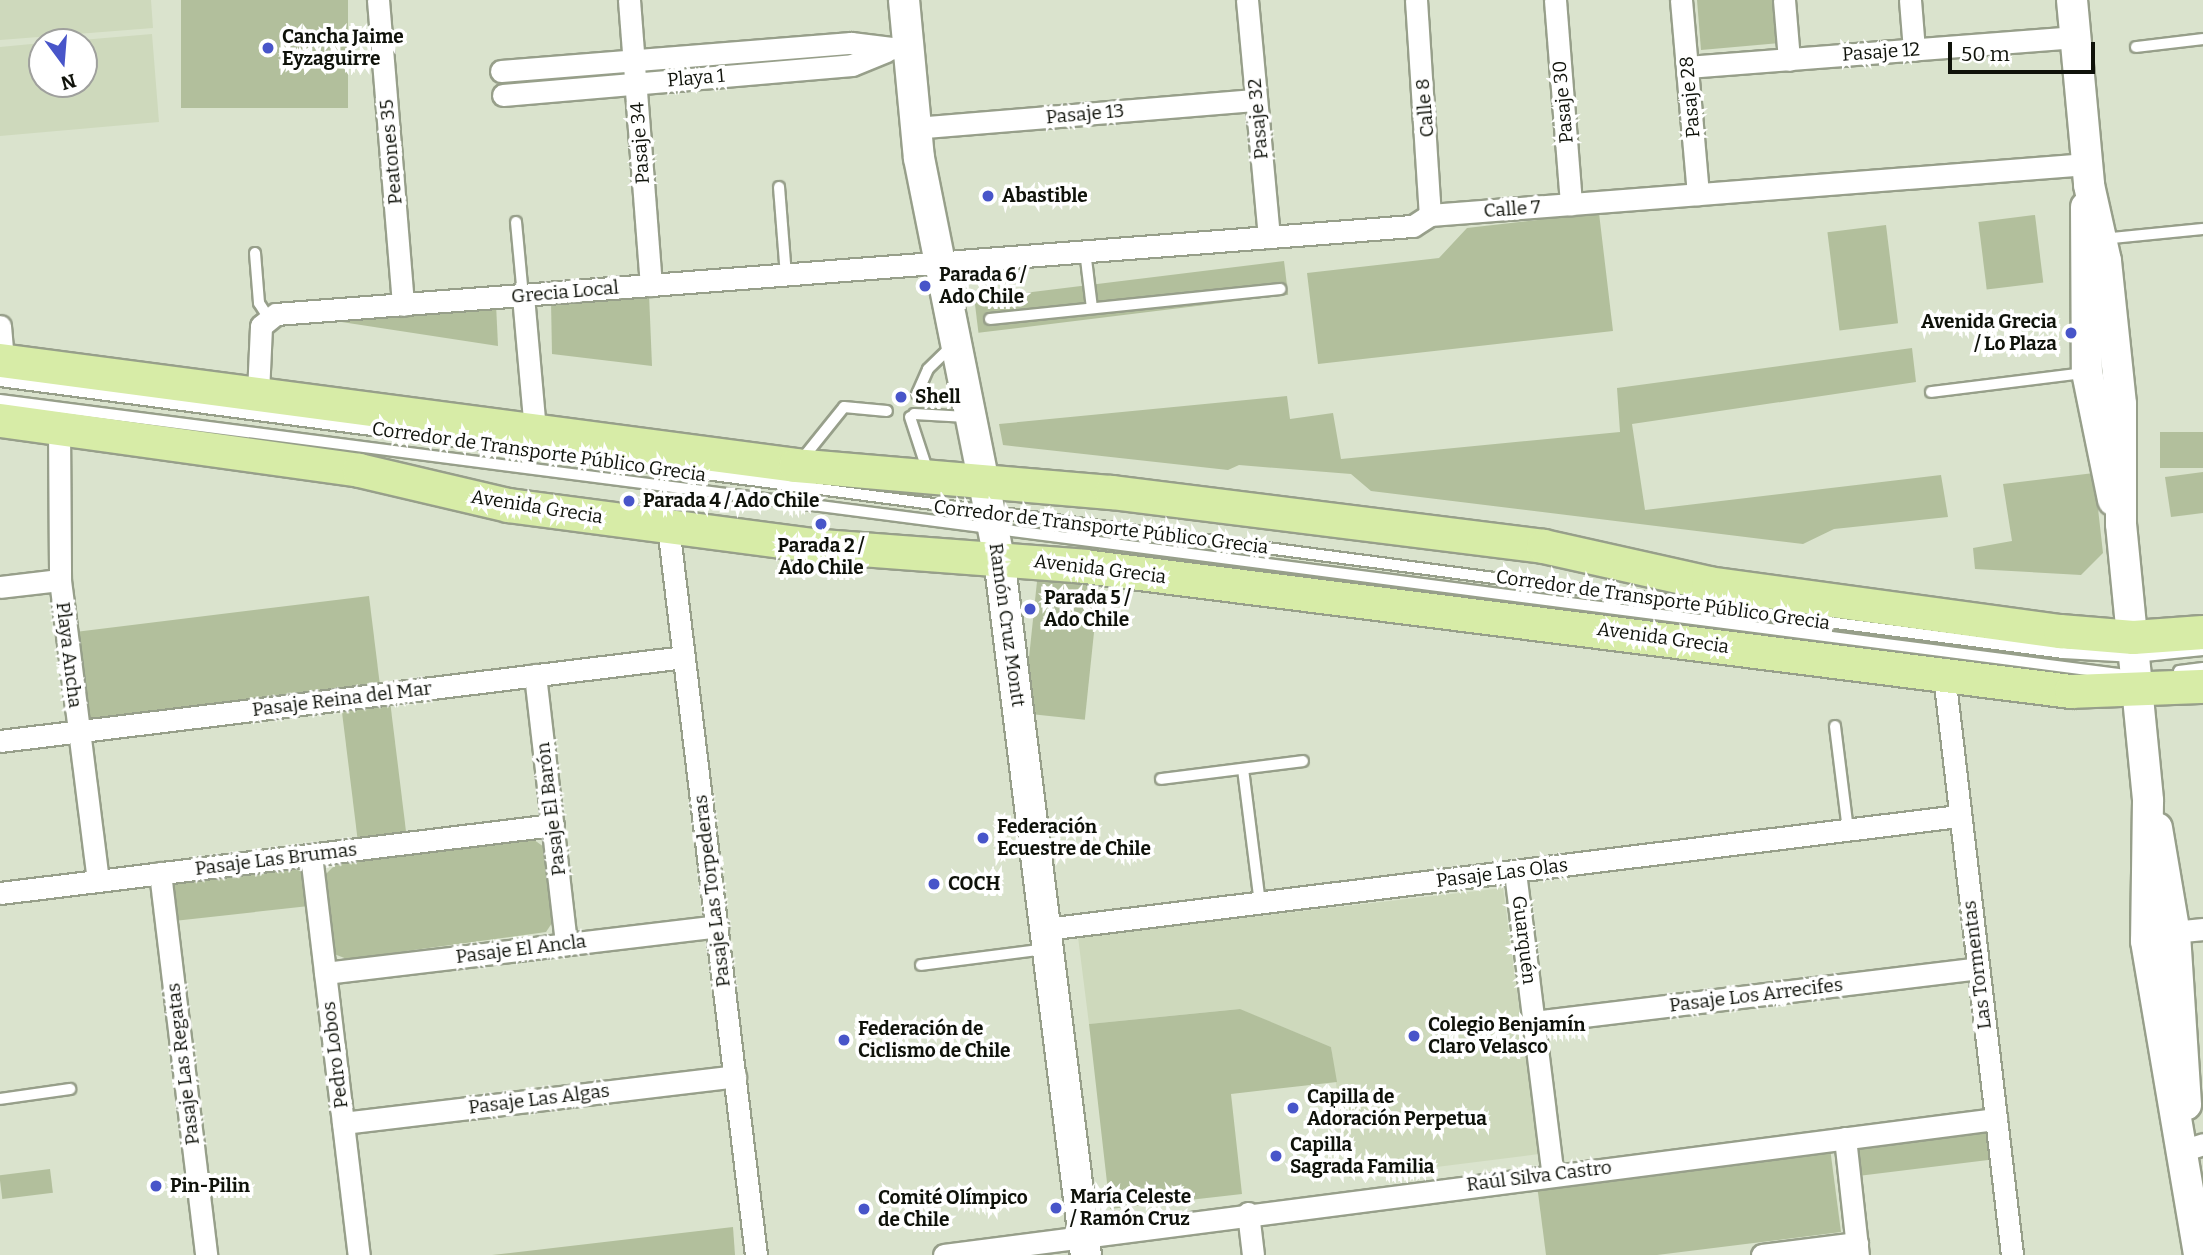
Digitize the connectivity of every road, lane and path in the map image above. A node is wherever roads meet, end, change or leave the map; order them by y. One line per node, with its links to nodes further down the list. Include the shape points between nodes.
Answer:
1 (378, 0): 41 (street, Peatones 35)
2 (629, 0): 17 (street, Pasaje 34)
3 (904, 0): 4 (street); 16 (main road, Ramón Cruz Montt)
4 (914, 0)
5 (1247, 0): 23 (street, Pasaje 32)
6 (1416, 0): 29 (street, Calle 8)
7 (1555, 0): 28 (street, Pasaje 30)
8 (1681, 0): 19 (street, Pasaje 28)
9 (1784, 0): 18 (street)
10 (1910, 0): 15 (street)
11 (2072, 0): 12 (main road)
12 (2076, 37): 15 (street, Pasaje 12); 25 (main road)
13 (2203, 39): 14 (lane)
14 (2136, 47)
15 (1914, 50): 18 (street, Pasaje 12)
16 (897, 51): 17 (street, Playa 1, via 851,43); 21 (street, Playa 1, via 852,65); 24 (main road, Ramón Cruz Montt)
17 (634, 60): 20 (street, Playa 1); 21 (street, Pasaje 34)
18 (1789, 60): 19 (street, Pasaje 12)
19 (1687, 67): 27 (street, Pasaje 28)
20 (501, 71)
21 (636, 83): 22 (street, Playa 1); 38 (street, Pasaje 34)
22 (503, 95)
23 (1256, 100): 24 (street, Pasaje 13); 32 (street, Pasaje 32)
24 (914, 128): 36 (main road, Ramón Cruz Montt)
25 (2088, 174): 27 (street, Calle 7); 33 (main road); 48 (main road, via 2082,248)
26 (779, 187): 37 (lane)
27 (1698, 194): 28 (street, Calle 7)
28 (1571, 204): 29 (street, Calle 7)
29 (1430, 215): 32 (street, Calle 7, via 1413,226)
30 (516, 222): 40 (lane)
31 (2203, 229): 33 (lane)
32 (1269, 237): 34 (street, Calle 7)
33 (2102, 239): 47 (main road)
34 (1085, 251): 36 (street, Calle 7); 42 (lane)
35 (255, 253): 43 (lane, via 259,303)
36 (941, 262): 37 (street, Grecia Local); 46 (main road, Ramón Cruz Montt)
37 (786, 275): 38 (street, Grecia Local)
38 (651, 285): 40 (street, Grecia Local)
39 (1280, 289): 42 (lane)
40 (523, 296): 41 (street, Grecia Local); 58 (street)
41 (403, 305): 43 (street, Grecia Local)
42 (1092, 308): 44 (lane)
43 (268, 317): 50 (street, via 261,326)
44 (990, 318)
45 (0, 326): 49 (street)
46 (957, 341): 52 (lane, via 928,369); 55 (main road, Ramón Cruz Montt)
47 (2117, 358): 48 (main road, via 2102,352); 62 (main road)
48 (2086, 365): 51 (lane); 62 (main road)
49 (1, 367): 50 (main road, Avenida Grecia); 61 (lane, Corredor de Transporte Público Grecia)
50 (258, 393): 58 (main road, Avenida Grecia)
51 (1931, 393)
52 (917, 394)
53 (0, 400): 61 (lane, Corredor de Transporte Público Grecia)
54 (887, 411): 59 (lane, via 844,407 822,441)
55 (973, 418): 60 (lane, via 912,415); 61 (main road, Ramón Cruz Montt)
56 (0, 420): 57 (main road, Avenida Grecia)
57 (59, 427): 63 (main road, Avenida Grecia, via 359,470 508,505); 64 (street, Playa Ancha)
58 (536, 431): 59 (main road, Avenida Grecia)
59 (795, 465): 60 (main road, Avenida Grecia)
60 (931, 481): 61 (main road, Avenida Grecia)
61 (993, 521): 63 (main road, Avenida Grecia, via 889,553); 69 (lane, Corredor de Transporte Público Grecia); 69 (main road, Avenida Grecia, via 1111,492 1543,547); 72 (main road, Avenida Grecia); 92 (main road, Ramón Cruz Montt)
62 (2121, 524): 69 (main road)
63 (668, 526): 68 (street, Pasaje Las Torpederas)
64 (60, 580): 65 (street); 75 (street, Playa Ancha)
65 (0, 587)
66 (2203, 632): 69 (main road, Avenida Grecia)
67 (2203, 650): 69 (lane, Corredor de Transporte Público Grecia)
68 (684, 657): 71 (street, Pasaje Reina del Mar); 90 (street, Pasaje Las Torpederas)
69 (2136, 666): 70 (lane, Corredor de Transporte Público Grecia); 72 (main road, Avenida Grecia); 73 (main road, Avenida Grecia); 80 (main road)
70 (2203, 668)
71 (535, 675): 75 (street, Pasaje Reina del Mar); 82 (street, Pasaje El Barón)
72 (1944, 675): 81 (street, Las Tormentas)
73 (2203, 686)
74 (1835, 726): 83 (lane)
75 (79, 731): 76 (street, Pasaje Reina del Mar); 87 (street, Playa Ancha)
76 (0, 741)
77 (1303, 761): 78 (lane)
78 (1243, 768): 79 (lane); 89 (lane)
79 (1161, 779)
80 (2148, 801): 91 (main road); 93 (main road)
81 (1959, 817): 83 (street, Pasaje Las Olas); 96 (street, Las Tormentas)
82 (553, 825): 84 (street, Pasaje Las Brumas); 94 (street, Pasaje El Barón)
83 (1848, 830): 85 (street, Pasaje Las Olas)
84 (311, 855): 86 (street, Pasaje Las Brumas); 98 (street, Pedro Lobos)
85 (1515, 872): 89 (street, Pasaje Las Olas); 99 (street, Guarquén)
86 (160, 873): 87 (street, Pasaje Las Brumas); 111 (street, Pasaje Las Regatas)
87 (98, 881): 88 (street, Pasaje Las Brumas)
88 (0, 893)
89 (1260, 903): 92 (street, Pasaje Las Olas)
90 (717, 926): 94 (street, Pasaje El Ancla); 100 (street, Pasaje Las Torpederas)
91 (2189, 932): 93 (street); 97 (main road)
92 (1047, 939): 95 (lane); 109 (main road, Ramón Cruz Montt)
93 (2146, 942): 97 (main road)
94 (566, 943): 98 (street, Pasaje El Ancla)
95 (921, 965)
96 (1977, 968): 99 (street, Pasaje Los Arrecifes); 103 (street, Las Tormentas)
97 (2163, 970): 106 (main road)
98 (325, 973): 104 (street, Pedro Lobos)
99 (1534, 1022): 107 (street, Guarquén)
100 (735, 1076): 104 (street, Pasaje Las Algas); 113 (street, Pasaje Las Torpederas)
101 (70, 1089): 102 (lane)
102 (0, 1099)
103 (1996, 1119): 105 (street, Raúl Silva Castro); 117 (street, Las Tormentas)
104 (343, 1123): 112 (street, Pedro Lobos)
105 (1844, 1138): 107 (street, Raúl Silva Castro); 110 (street)
106 (2194, 1147): 118 (main road)
107 (1553, 1175): 108 (street, Raúl Silva Castro)
108 (1248, 1213): 109 (street, Raúl Silva Castro); 115 (street)
109 (1085, 1245): 114 (street, Raúl Silva Castro)
110 (1858, 1249): 116 (street)
111 (206, 1255)
112 (359, 1255)
113 (757, 1255)
114 (944, 1255)
115 (1252, 1255)
116 (1762, 1255)
117 (2012, 1255)
118 (2199, 1255)

